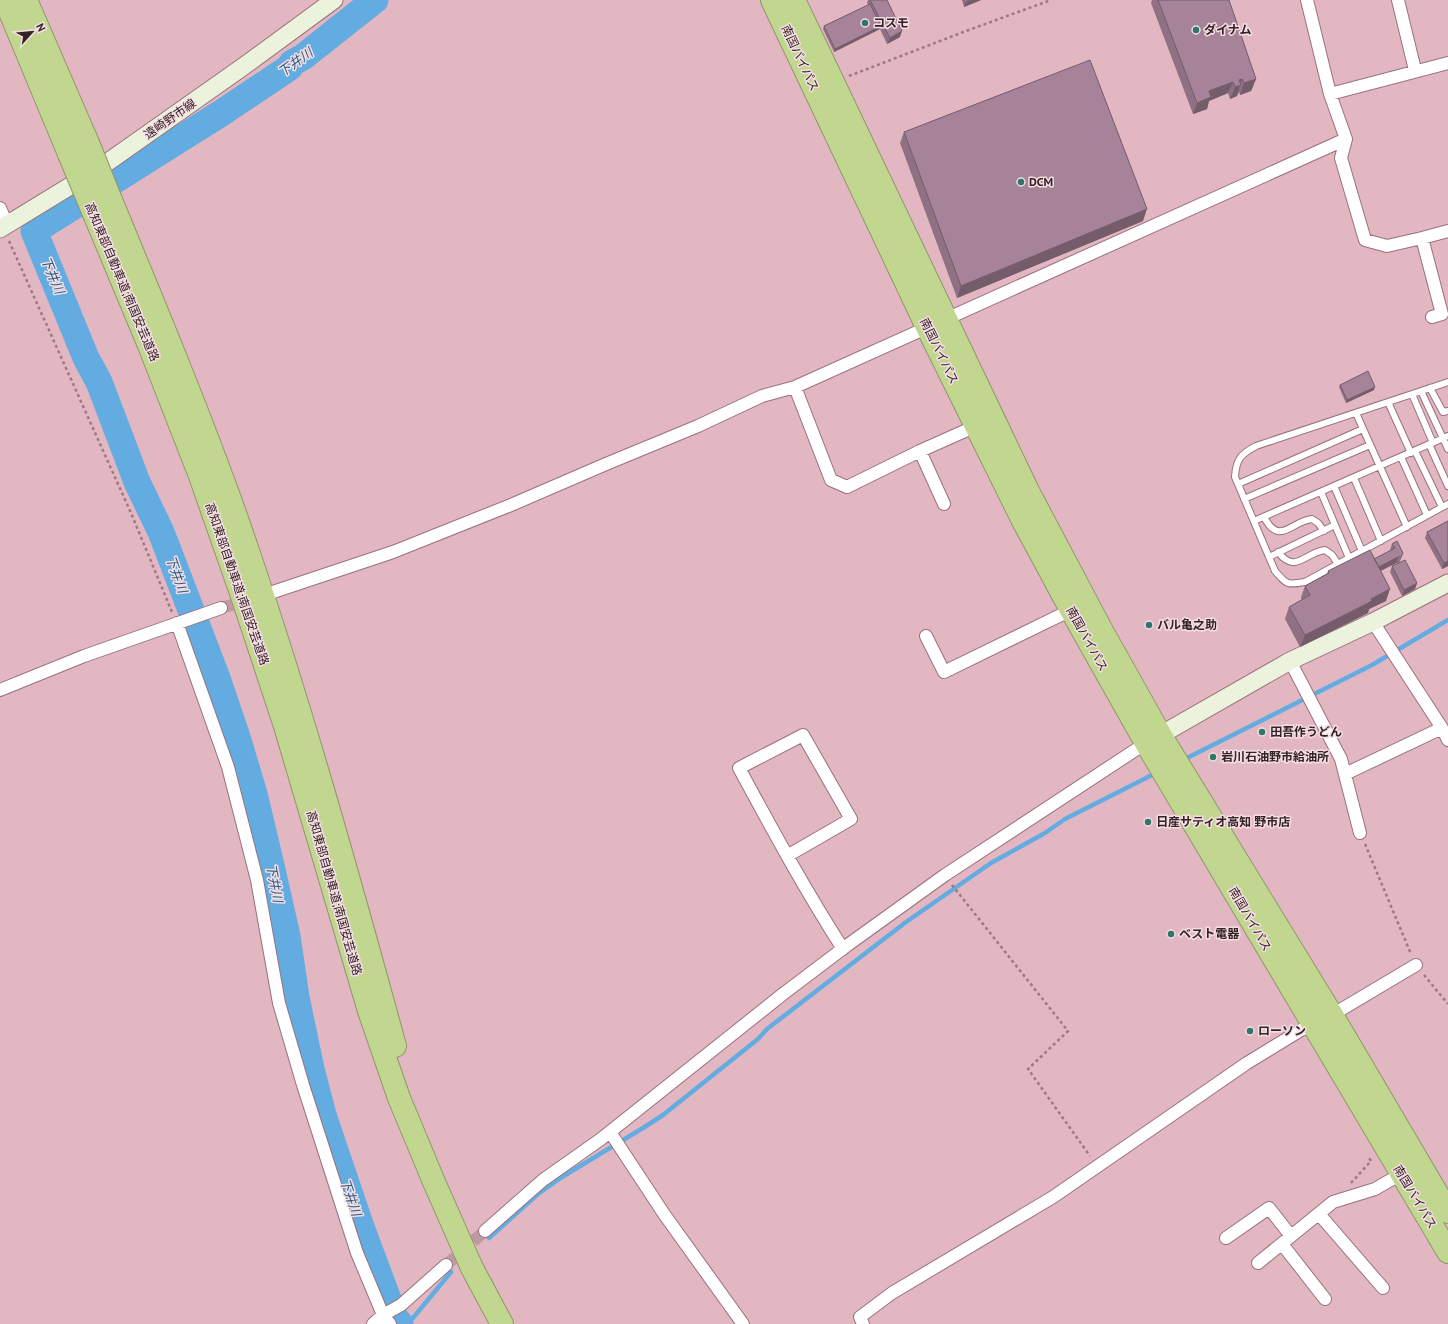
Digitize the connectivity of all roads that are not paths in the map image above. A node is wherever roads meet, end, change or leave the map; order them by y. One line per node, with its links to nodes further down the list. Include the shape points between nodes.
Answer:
1 (5, 0): 78 (highway, 高知東部自動車道;南国安芸道路, bridge, via 148,343 200,476 285,726 368,1011 399,1098)
2 (26, 0): 78 (highway, 高知東部自動車道;南国安芸道路, bridge, via 88,143 183,376 234,512 321,781)
3 (334, 0): 13 (main road, 遠崎野市線, via 98,169)
4 (772, 0): 17 (highway, 南国バイパス)
5 (794, 0): 17 (highway, 南国バイパス, via 833,82)
6 (1307, 0): 10 (street)
7 (1398, 0): 9 (street)
8 (1448, 63): 9 (street)
9 (1415, 70): 10 (street)
10 (1330, 94): 11 (street)
11 (1346, 140): 15 (street, via 1341,158 1366,240 1388,246); 17 (street)
12 (0, 208): 13 (street)
13 (3, 227)
14 (1448, 231): 15 (street)
15 (1422, 238): 16 (street, via 1442,314)
16 (1432, 317)
17 (936, 323): 19 (street); 26 (highway, 南国バイパス); 67 (highway, 南国バイパス, via 1101,629)
18 (1448, 382): 20 (lane)
19 (795, 387): 32 (street, via 831,480 847,487); 58 (street, via 762,396 698,426 393,552)
20 (1430, 388): 21 (lane); 24 (lane, via 1443,412)
21 (1421, 391): 22 (lane); 28 (lane)
22 (1412, 394): 23 (lane); 30 (lane)
23 (1388, 402): 25 (lane); 33 (lane)
24 (1448, 410)
25 (1356, 413): 27 (lane); 37 (lane, via 1256,446 1243,453 1235,465)
26 (976, 426): 32 (street); 60 (highway, 南国バイパス)
27 (1363, 429): 29 (lane); 37 (lane)
28 (1446, 437): 30 (lane); 31 (lane)
29 (1370, 444): 35 (lane); 41 (lane)
30 (1431, 444): 33 (lane); 39 (lane)
31 (1448, 449)
32 (920, 451): 42 (street)
33 (1413, 452): 34 (lane); 44 (lane)
34 (1401, 457): 35 (lane); 45 (lane)
35 (1380, 466): 36 (lane); 49 (lane)
36 (1354, 478): 38 (lane); 51 (lane)
37 (1238, 484): 41 (lane)
38 (1334, 486): 40 (lane); 52 (lane)
39 (1448, 486)
40 (1321, 492): 46 (lane); 48 (lane)
41 (1244, 499): 47 (lane)
42 (944, 504)
43 (1448, 504): 44 (lane)
44 (1442, 508): 45 (lane)
45 (1427, 516): 49 (lane)
46 (1264, 517): 47 (lane); 50 (lane, via 1268,525 1280,532 1288,530 1304,519 1312,519)
47 (1254, 521): 54 (lane)
48 (1335, 525): 50 (lane); 55 (lane)
49 (1407, 527): 51 (lane)
50 (1324, 531): 53 (lane)
51 (1381, 541): 52 (lane)
52 (1362, 551): 55 (lane)
53 (1278, 552): 54 (lane); 56 (lane, via 1293,563 1301,562 1317,551 1325,550)
54 (1269, 557): 56 (lane, via 1275,571 1290,584 1305,582)
55 (1349, 558): 56 (lane)
56 (1338, 564)
57 (1448, 583): 61 (main road)
58 (273, 592)
59 (221, 608): 62 (street)
60 (1071, 610): 63 (street, via 944,672); 67 (highway, 南国バイパス)
61 (1373, 622): 64 (main road); 66 (street)
62 (178, 623): 65 (street, via 84,656); 89 (street, via 228,767 257,880 279,1003 301,1078 357,1253)
63 (926, 636)
64 (1290, 661): 67 (main road); 69 (street, via 1341,759)
65 (0, 690)
66 (1442, 728): 68 (street); 69 (street)
67 (1154, 739): 72 (street, via 945,875); 74 (highway, 南国バイパス); 75 (highway, 南国バイパス)
68 (1448, 740)
69 (1345, 774): 70 (street)
70 (1360, 833)
71 (787, 856): 71 (street, via 738,768 803,735 851,819); 72 (street)
72 (843, 949): 76 (street)
73 (1416, 965): 74 (street)
74 (1332, 1015): 75 (street); 79 (highway, 南国バイパス)
75 (1312, 1025): 77 (highway, 南国バイパス); 93 (street, via 1247,1063 1053,1197 892,1293 860,1317)
76 (610, 1132): 81 (street, via 543,1180); 92 (street, via 664,1214)
77 (1401, 1174): 80 (street, via 1375,1189 1333,1202); 84 (highway, 南国バイパス)
78 (434, 1182): 91 (highway, 高知東部自動車道;南国安芸道路, via 472,1268)
79 (1448, 1212)
80 (1319, 1214): 83 (street); 87 (street)
81 (485, 1231)
82 (1226, 1238): 83 (street, via 1269,1208)
83 (1286, 1240): 85 (street); 88 (street)
84 (1448, 1252)
85 (1258, 1263)
86 (446, 1265): 89 (street)
87 (1383, 1288)
88 (1325, 1298)
89 (387, 1320): 90 (street)
90 (373, 1324)
91 (502, 1324)
92 (743, 1324)
93 (863, 1324)

